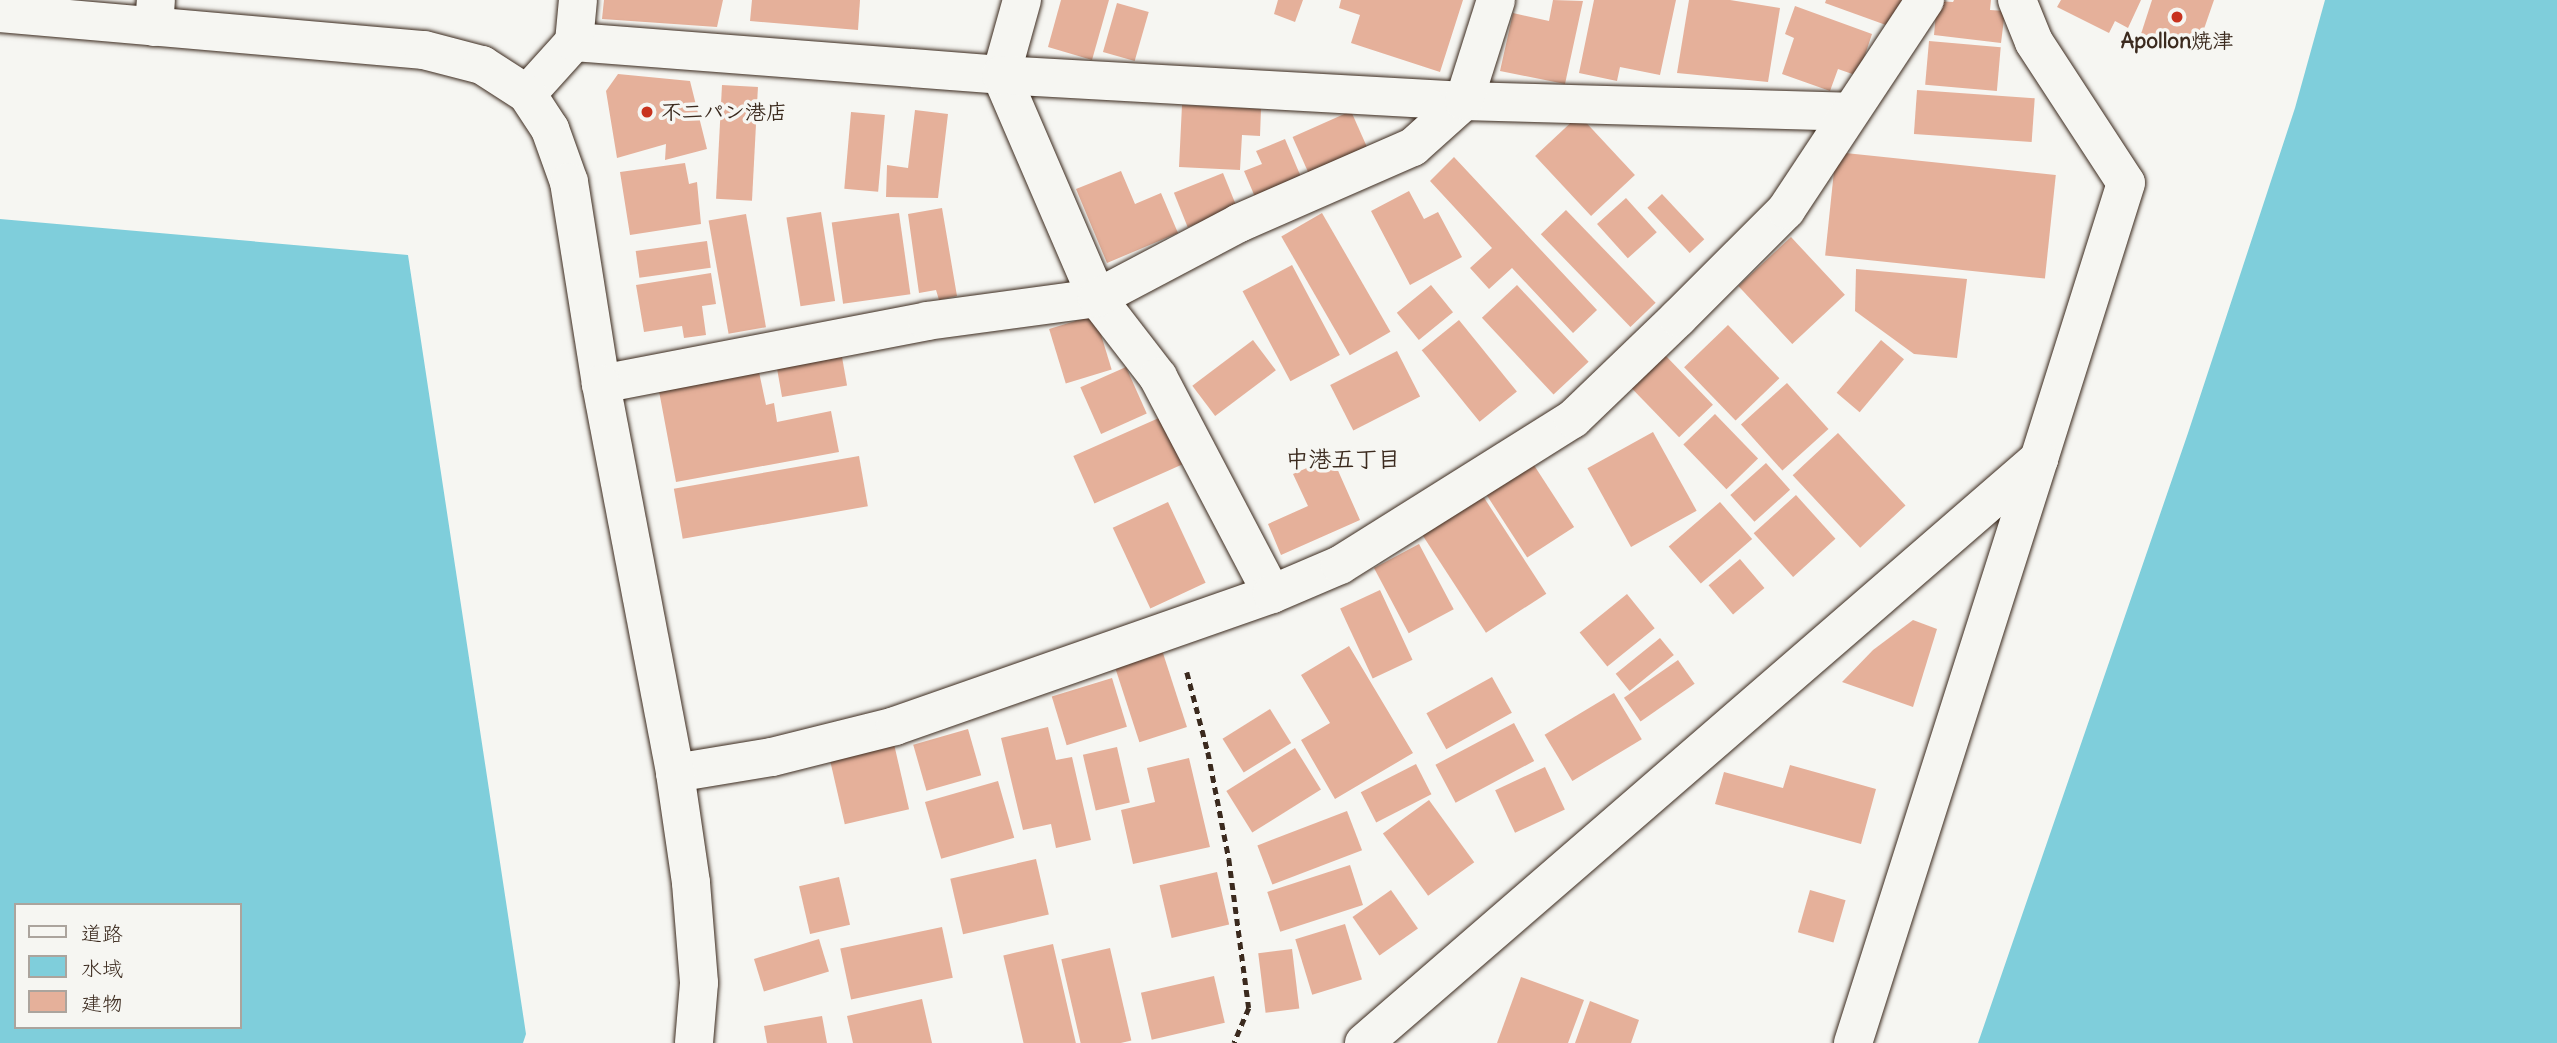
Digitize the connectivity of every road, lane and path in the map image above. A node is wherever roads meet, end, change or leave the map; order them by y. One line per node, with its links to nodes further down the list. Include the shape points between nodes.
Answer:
1 (578, 0): 8 (street)
2 (1022, 0): 9 (street)
3 (1496, 0): 11 (street)
4 (1925, 0): 12 (street)
5 (2017, 0): 15 (street, via 2034,42 2126,183)
6 (0, 13): 7 (street)
7 (155, 13): 10 (street, via 424,50 482,65)
8 (574, 42): 9 (street); 10 (street)
9 (1001, 75): 11 (street); 13 (street)
10 (527, 94): 14 (street, via 550,129 569,182)
11 (1464, 101): 12 (street); 13 (street, via 1413,147 1239,223)
12 (1848, 113): 16 (street, via 1786,210 1573,419 1340,565)
13 (1097, 298): 14 (street, via 927,321); 16 (street, via 1158,377)
14 (601, 384): 18 (street)
15 (2039, 459): 21 (street); 22 (street)
16 (1272, 594): 17 (street)
17 (1174, 627): 18 (street, via 895,726 772,757); 20 (path, via 1209,751 1230,859 1249,1008)
18 (675, 773): 19 (street, via 699,983)
19 (694, 1043)
20 (1234, 1043)
21 (1364, 1043)
22 (1853, 1043)

